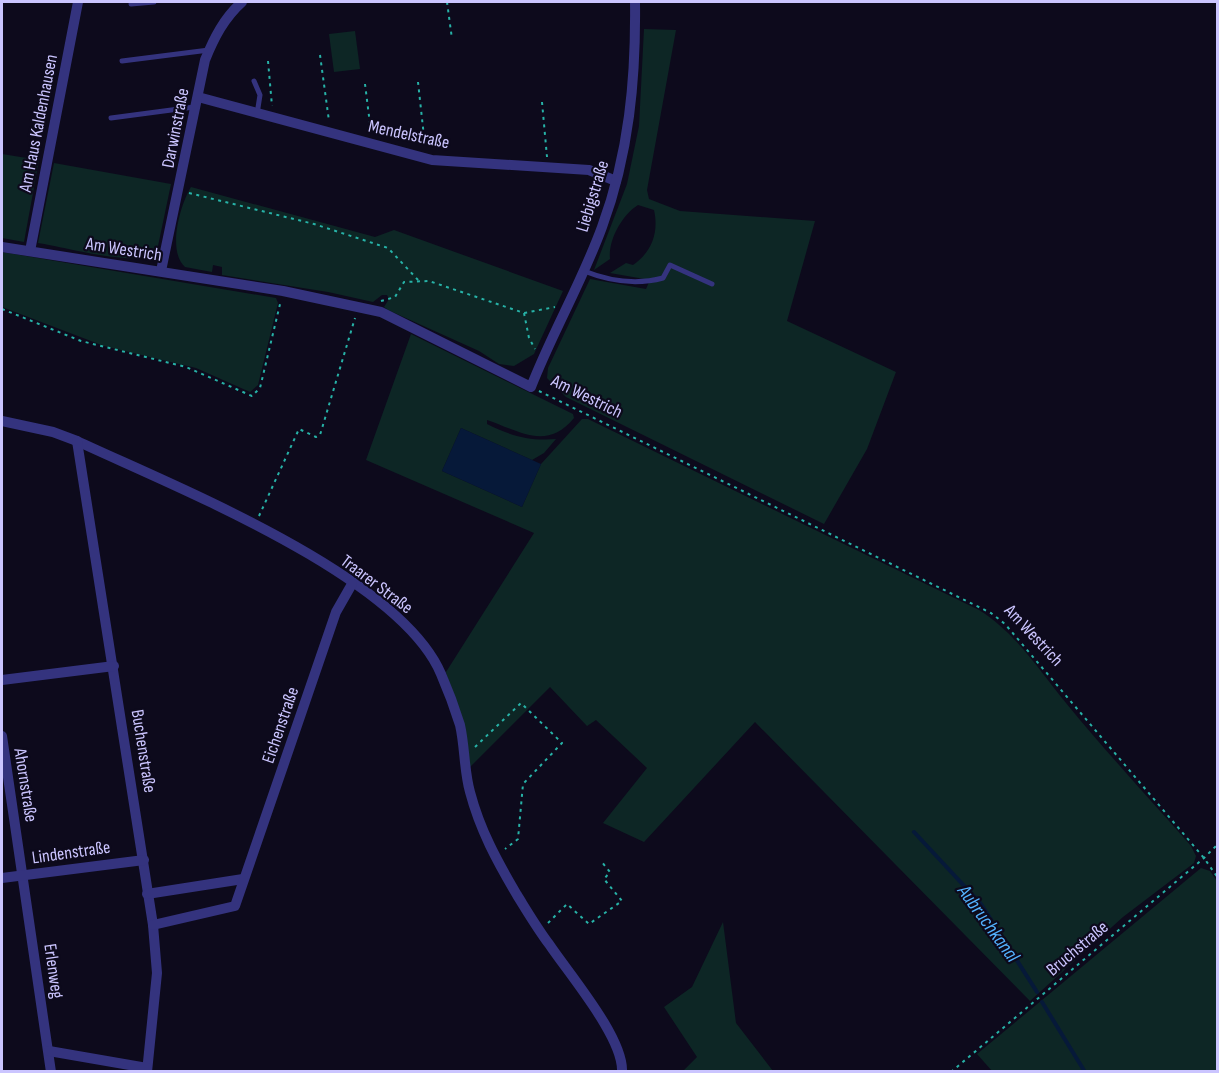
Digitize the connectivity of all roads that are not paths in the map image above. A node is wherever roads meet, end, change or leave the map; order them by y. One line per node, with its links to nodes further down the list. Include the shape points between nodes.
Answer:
1 (78, 2): 14 (street, Am Haus Kaldenhausen)
2 (154, 2): 5 (lane)
3 (240, 2): 6 (street, Darwinstraße, via 228,15)
4 (635, 2): 12 (street, Liebigstraße, via 629,126)
5 (131, 4)
6 (209, 50): 7 (lane); 9 (street, Darwinstraße)
7 (122, 61)
8 (254, 81): 10 (lane, via 260,95)
9 (197, 102): 10 (street, Mendelstraße); 11 (lane); 16 (street, Darwinstraße)
10 (257, 114): 12 (street, Mendelstraße, via 426,158 589,170)
11 (111, 118)
12 (615, 181): 15 (street, Liebigstraße, via 602,228)
13 (2, 247): 14 (street, Am Westrich)
14 (30, 251): 16 (street, Am Westrich)
15 (583, 270): 17 (lane, via 598,277 645,283 663,278 670,265); 18 (street, Liebigstraße)
16 (161, 272): 18 (street, Am Westrich, via 283,291 375,311)
17 (712, 284)
18 (531, 387)
19 (2, 422): 20 (street, Traarer Straße)
20 (77, 441): 21 (street, Traarer Straße, via 256,524); 22 (street, Buchenstraße)
21 (352, 584): 28 (street, Eichenstraße, via 336,612); 34 (street, Traarer Straße, via 381,604 423,645 441,672 460,726 469,790 484,837 539,931 612,1035 623,1061)
22 (114, 666): 23 (street); 25 (street, Buchenstraße)
23 (2, 680)
24 (2, 736): 26 (street, Ahornstraße)
25 (144, 860): 26 (street, Lindenstraße); 29 (street, Buchenstraße)
26 (23, 875): 27 (street, Lindenstraße); 31 (street, Erlenweg)
27 (2, 878)
28 (243, 879): 29 (street); 30 (street, Eichenstraße, via 236,906)
29 (147, 894): 30 (street, Buchenstraße)
30 (153, 925): 32 (street, Buchenstraße, via 157,973)
31 (50, 1051): 32 (street, Buchenstraße); 33 (street, Erlenweg)
32 (147, 1070)
33 (51, 1071)
34 (622, 1071)

